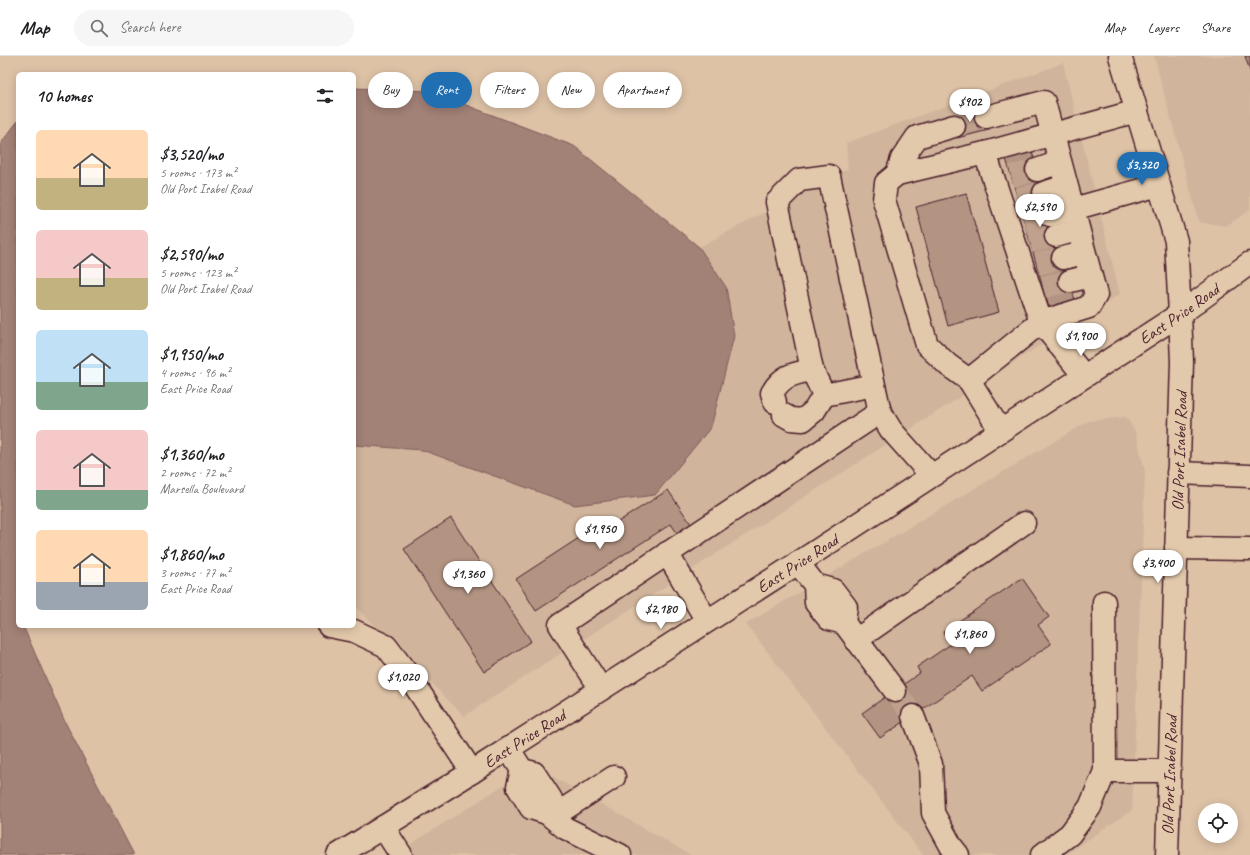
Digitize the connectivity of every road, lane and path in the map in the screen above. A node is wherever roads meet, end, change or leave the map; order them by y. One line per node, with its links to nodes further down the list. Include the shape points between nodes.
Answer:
1 (1120, 56): 2 (street, Old Port Isabel Road)
2 (1137, 111): 5 (street); 10 (street, Old Port Isabel Road)
3 (986, 117): 5 (street, via 1044,102)
4 (954, 126): 9 (street, via 917,137 902,159)
5 (1052, 134): 6 (street); 7 (street)
6 (985, 153): 9 (street); 23 (street, via 1003,178 1037,290)
7 (1060, 162): 8 (street); 11 (street)
8 (1037, 170)
9 (896, 174): 26 (street, via 886,183 884,200 927,345)
10 (1159, 185): 13 (street); 22 (street, Old Port Isabel Road, via 1176,241)
11 (1066, 186): 12 (street); 13 (street)
12 (1044, 193)
13 (1073, 209): 14 (street); 15 (street)
14 (1050, 215)
15 (1078, 230): 16 (street); 17 (street)
16 (1056, 236)
17 (1084, 253): 18 (street); 20 (street)
18 (1063, 258)
19 (1250, 264): 22 (street, East Price Road)
20 (1090, 276): 21 (street); 23 (street, via 1096,295 1089,307)
21 (1070, 281)
22 (1180, 314): 25 (street, East Price Road); 31 (street, Old Port Isabel Road, via 1182,362)
23 (1040, 322): 25 (street); 26 (street)
24 (812, 370): 27 (street, via 777,202 799,180 829,176); 28 (street); 28 (street, via 791,374 777,384 772,393 779,408 791,419 803,420 814,411)
25 (1084, 376): 30 (street, East Price Road)
26 (969, 380): 30 (street)
27 (874, 384): 28 (street); 29 (street)
28 (824, 395)
29 (880, 412): 32 (street, via 891,430); 37 (street)
30 (1000, 430): 32 (street, East Price Road)
31 (1178, 473): 33 (street); 35 (street, Old Port Isabel Road)
32 (931, 475): 38 (street, East Price Road)
33 (1250, 476)
34 (1024, 523): 42 (street)
35 (1176, 548): 36 (street); 49 (street, Old Port Isabel Road)
36 (1250, 549)
37 (667, 553): 40 (street); 43 (street, via 560,625)
38 (798, 563): 40 (street, East Price Road); 42 (street, via 815,585 833,590 837,595 846,607 844,623)
39 (1104, 602): 47 (street)
40 (707, 621): 43 (street, East Price Road)
41 (338, 628): 48 (street, via 354,631 386,646)
42 (856, 640): 44 (street)
43 (601, 689): 46 (street, East Price Road)
44 (895, 691)
45 (913, 716): 56 (street, via 931,764 933,813)
46 (508, 748): 48 (street, East Price Road); 51 (street, via 522,770 518,787 531,808)
47 (1105, 771): 49 (street); 57 (street, via 1090,807 1070,834)
48 (472, 772): 52 (street, East Price Road)
49 (1169, 772): 58 (street, Old Port Isabel Road)
50 (614, 777): 51 (street)
51 (550, 815): 55 (street, via 565,828)
52 (383, 827): 53 (street, East Price Road); 54 (street)
53 (338, 855)
54 (401, 855)
55 (620, 855)
56 (958, 855)
57 (1042, 855)
58 (1167, 855)

